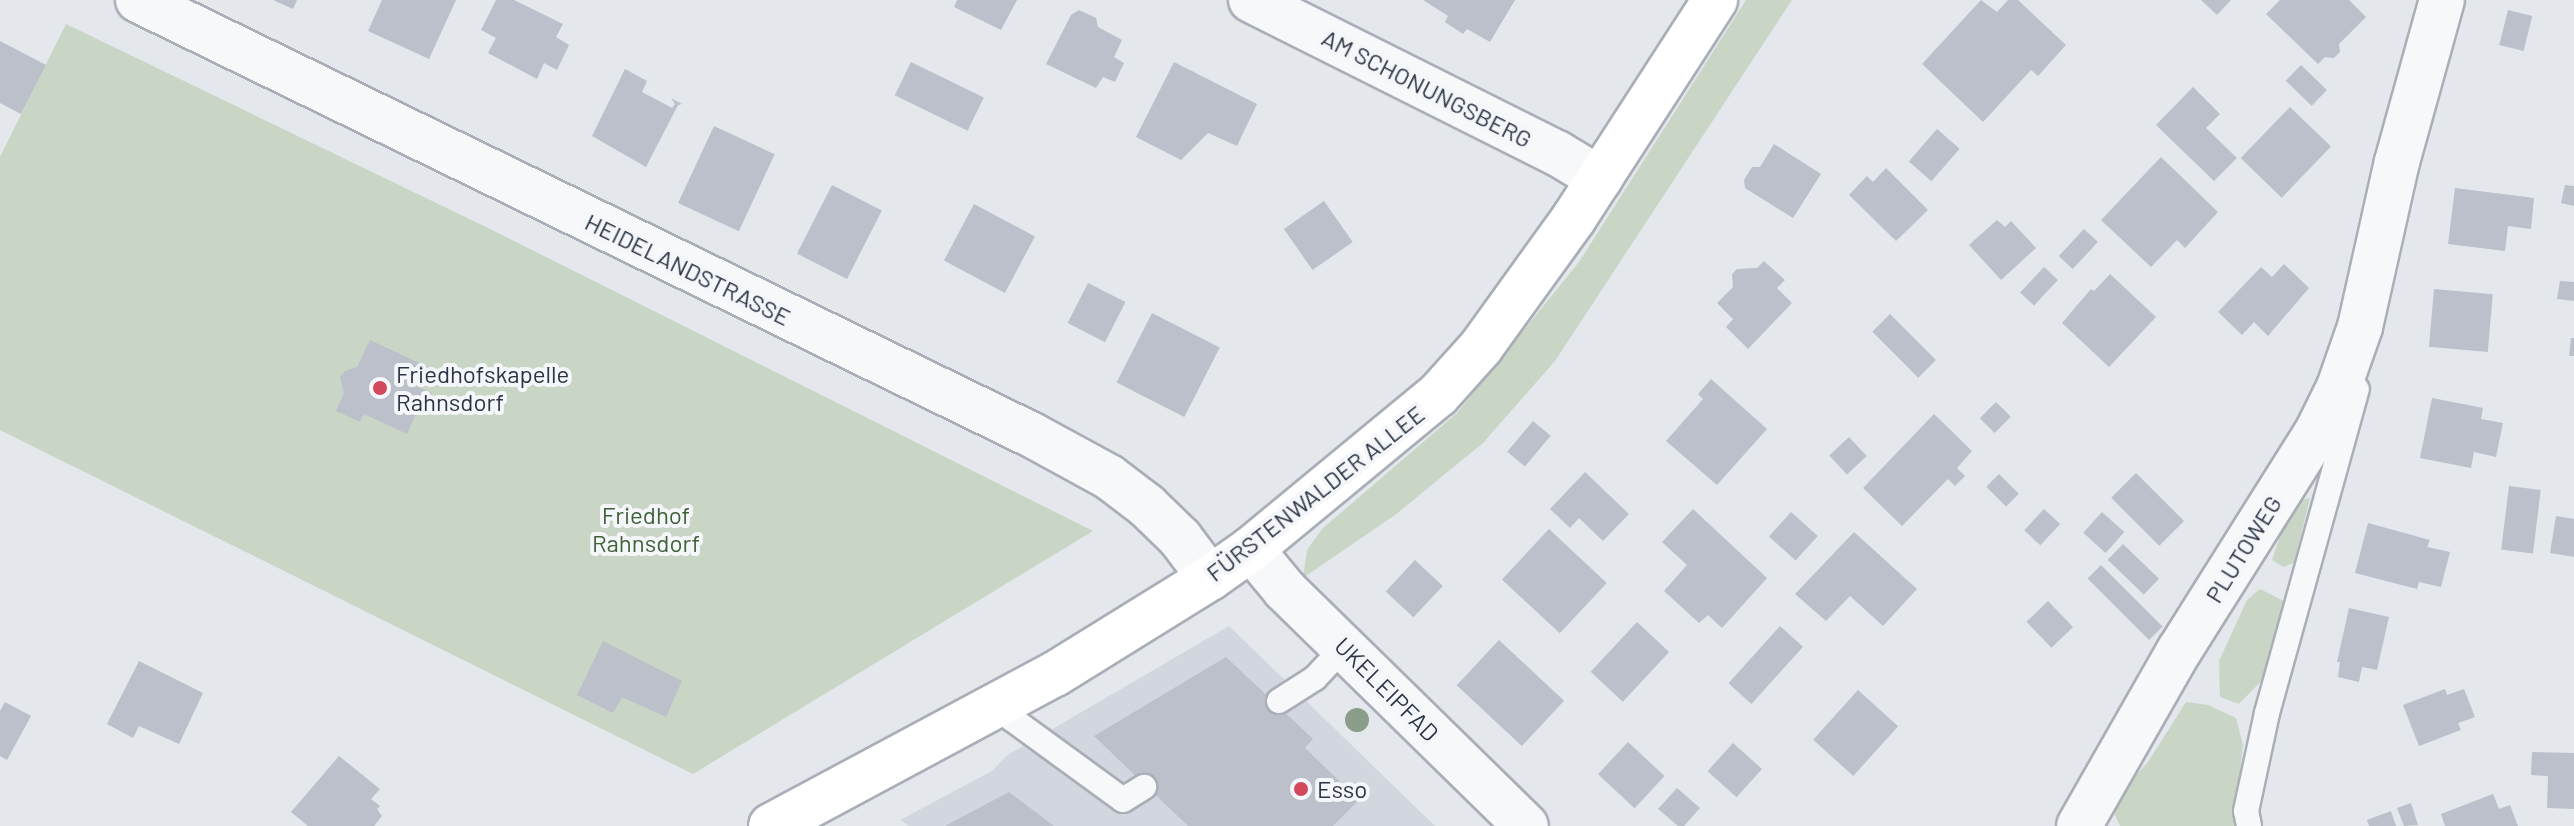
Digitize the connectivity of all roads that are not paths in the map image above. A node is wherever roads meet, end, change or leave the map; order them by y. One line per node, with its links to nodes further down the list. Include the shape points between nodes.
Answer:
1 (138, 0): 8 (street, HEIDELANDSTRASSE, via 1032,435 1109,477 1147,506)
2 (1251, 0): 5 (street, AM SCHONUNGSBERG)
3 (1715, 0): 5 (main road, FÜRSTENWALDER ALLEE)
4 (2442, 0): 6 (street, PLUTOWEG)
5 (1600, 179): 7 (main road, FÜRSTENWALDER ALLEE, via 1481,347 1438,395)
6 (2376, 260): 15 (street, PLUTOWEG, via 2360,327 2317,432 2179,651); 16 (lane, PLUTOWEG, via 2358,383 2267,713 2246,811)
7 (1251, 549): 8 (main road, FÜRSTENWALDER ALLEE); 9 (street, UKELEIPFAD)
8 (1210, 578): 11 (main road, FÜRSTENWALDER ALLEE)
9 (1344, 647): 10 (lane, via 1315,678); 14 (street, UKELEIPFAD)
10 (1279, 701)
11 (1002, 702): 12 (lane, via 1012,719 1123,800); 13 (main road, FÜRSTENWALDER ALLEE)
12 (1144, 787)
13 (771, 826)
14 (1526, 826)
15 (2079, 826)
16 (2249, 826)

